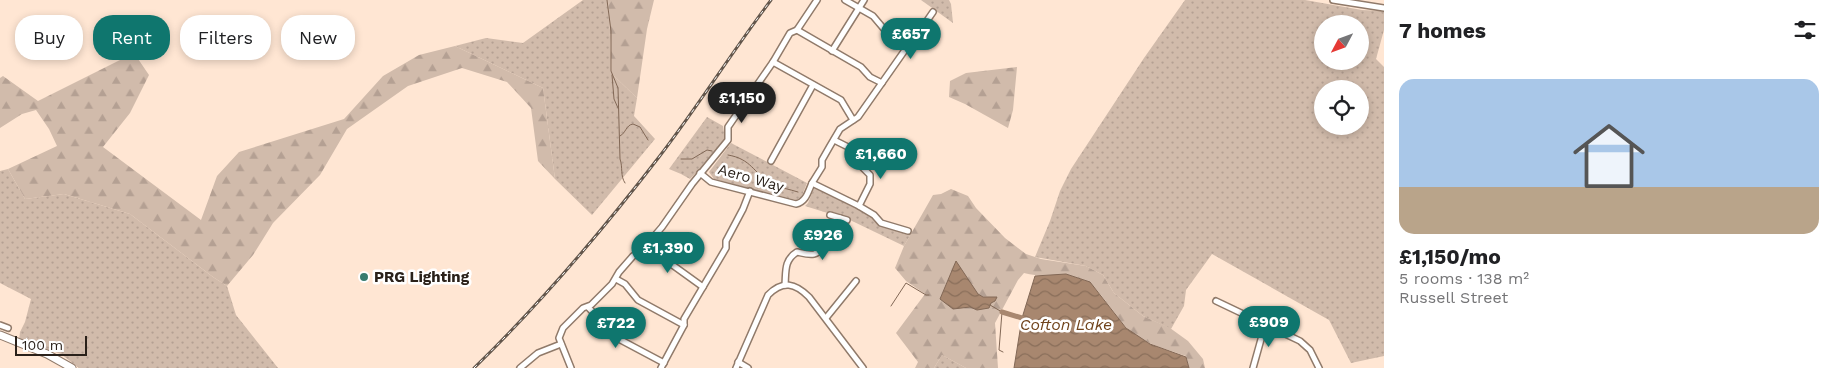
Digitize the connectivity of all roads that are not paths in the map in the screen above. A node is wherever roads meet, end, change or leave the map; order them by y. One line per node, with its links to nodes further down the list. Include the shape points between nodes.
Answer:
1 (817, 0): 8 (street)
2 (845, 0): 5 (street)
3 (864, 0): 5 (street)
4 (1333, 0): 6 (street)
5 (858, 8): 9 (street, via 873,16); 10 (street)
6 (1384, 8)
7 (933, 12): 9 (street, via 911,44)
8 (797, 30): 10 (street); 11 (street, via 790,33)
9 (904, 44): 12 (street, via 904,54)
10 (832, 51): 12 (street)
11 (773, 62): 13 (street); 17 (street, via 728,127 728,140)
12 (882, 83): 14 (street)
13 (813, 85): 14 (street, via 841,100); 16 (street)
14 (853, 120): 15 (street, via 843,126)
15 (834, 140): 18 (street); 20 (street, via 848,147 870,175 870,184)
16 (771, 161)
17 (700, 173): 19 (street, Aero Way, via 712,182); 25 (street)
18 (812, 183): 19 (street, Aero Way, via 804,200 796,204); 20 (street)
19 (750, 191): 29 (street, via 726,241 726,248)
20 (859, 206): 24 (street, via 881,223)
21 (830, 215): 22 (street)
22 (840, 218): 23 (street); 28 (street, via 838,227 816,254 797,252 790,257 786,264)
23 (847, 220)
24 (908, 231)
25 (644, 248): 26 (street, via 633,256); 29 (street)
26 (616, 279): 31 (street); 34 (street, via 625,284 638,300)
27 (856, 281): 32 (street)
28 (785, 285): 32 (street, via 802,290); 39 (street, via 774,289 765,302)
29 (703, 287): 34 (street, via 684,319)
30 (1216, 300): 35 (street)
31 (588, 307): 38 (street, via 563,328 559,338); 40 (street, via 617,338)
32 (826, 318): 46 (street)
33 (0, 324): 36 (street)
34 (684, 325): 40 (street)
35 (1265, 325): 47 (street); 48 (street, via 1306,345)
36 (8, 328)
37 (0, 335): 41 (main road)
38 (561, 344): 42 (street, via 538,353); 43 (street)
39 (738, 362): 44 (street); 45 (street)
40 (662, 366)
41 (72, 368)
42 (520, 368)
43 (572, 368)
44 (736, 368)
45 (748, 368)
46 (863, 368)
47 (1253, 368)
48 (1319, 368)

